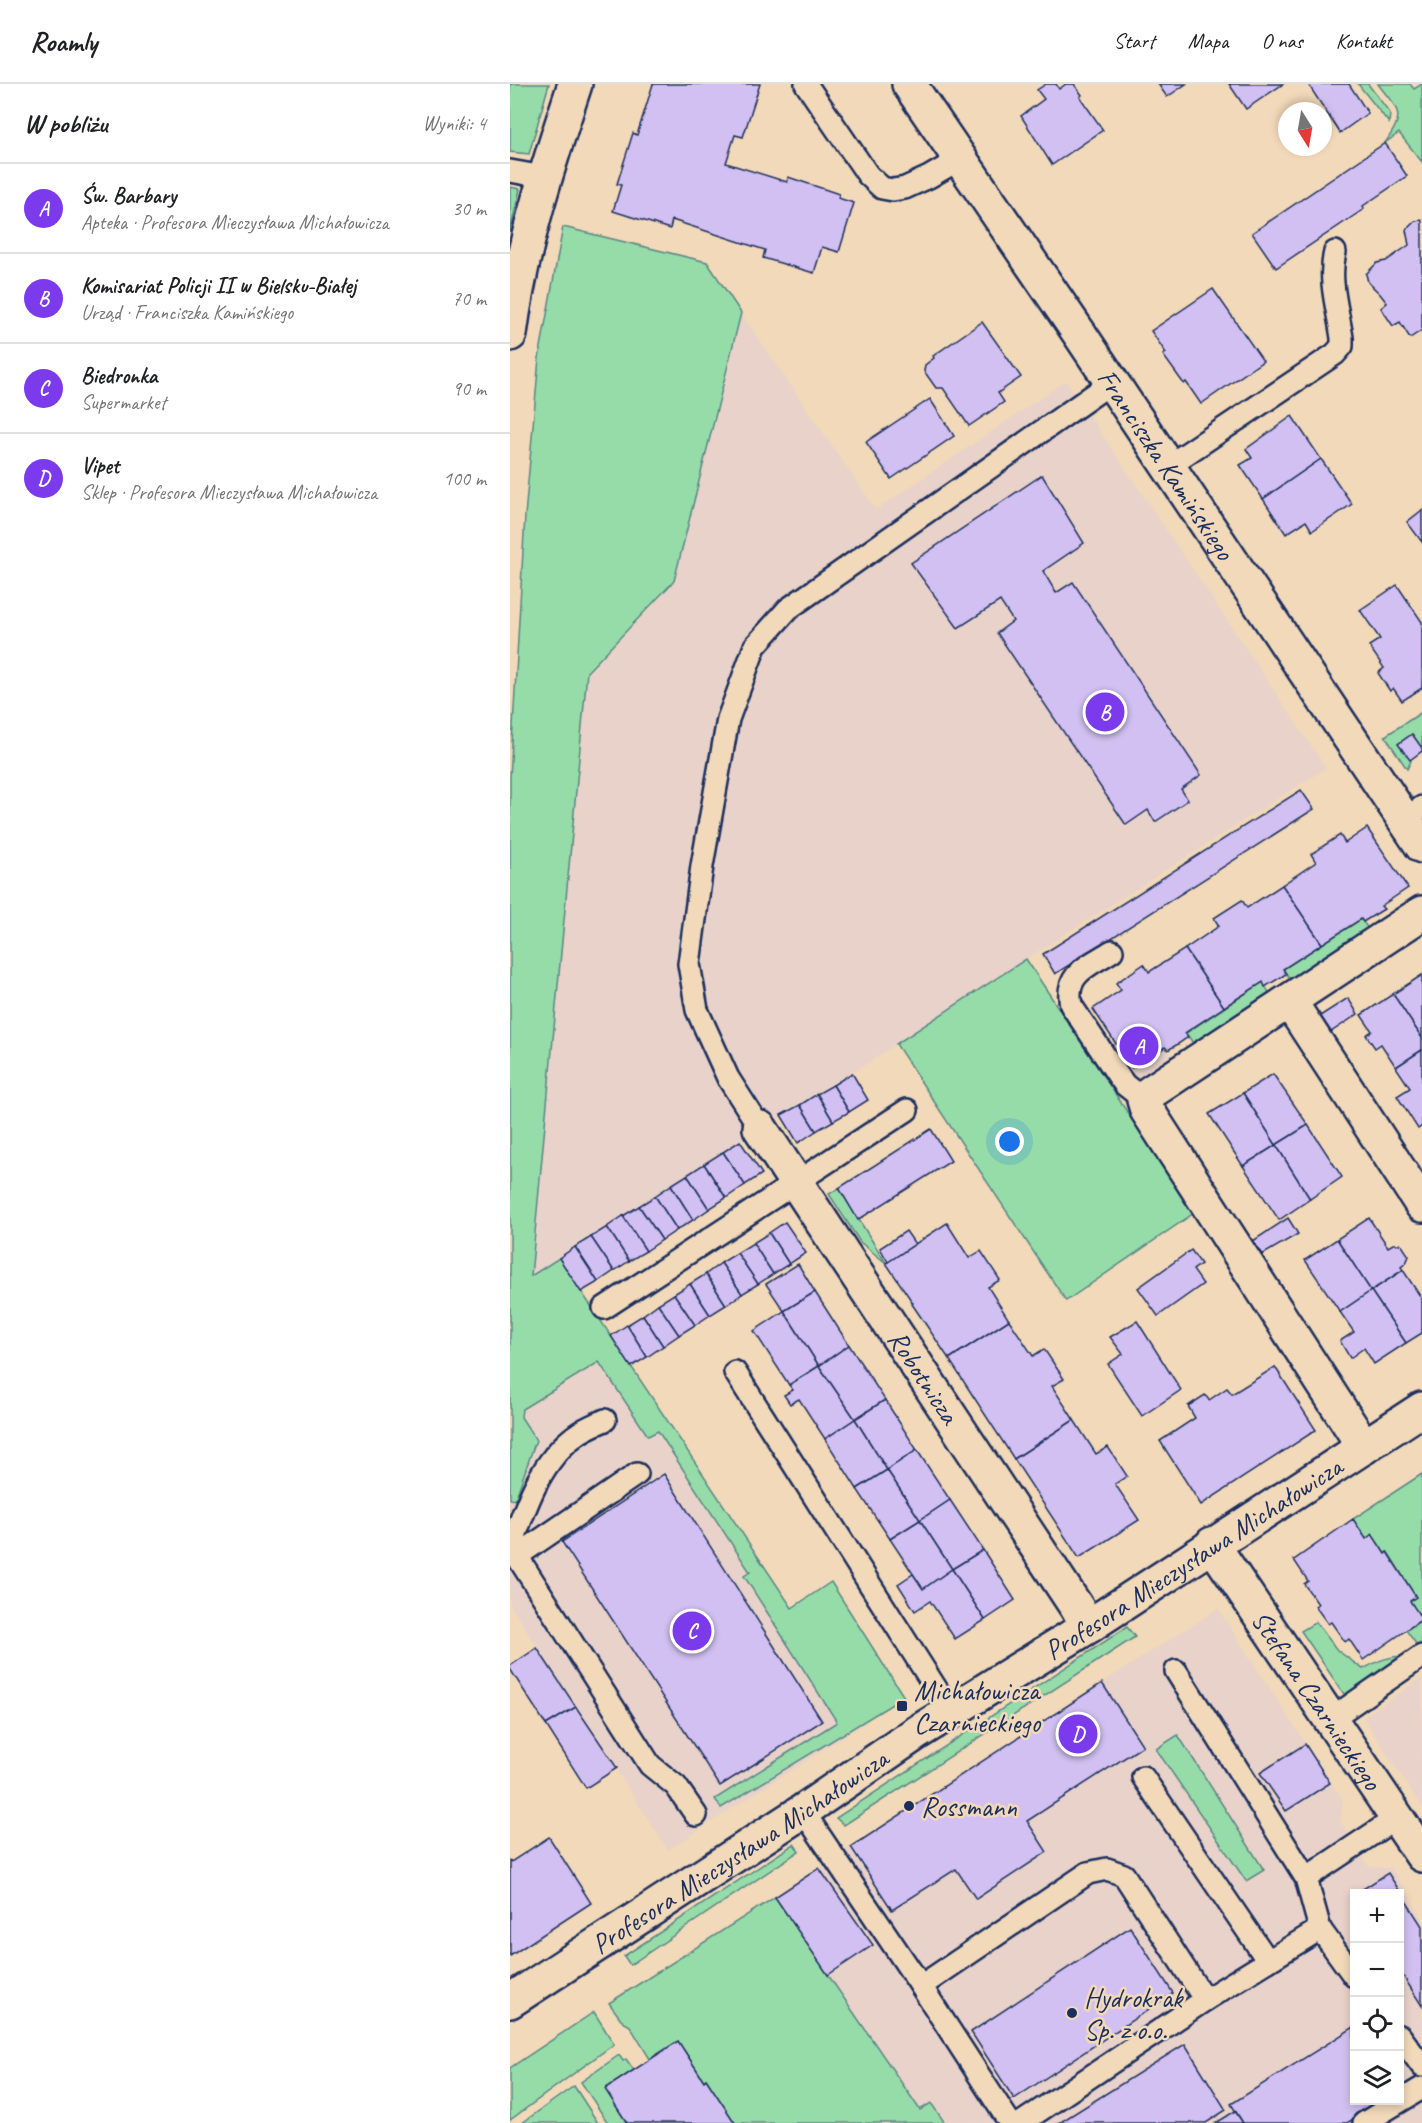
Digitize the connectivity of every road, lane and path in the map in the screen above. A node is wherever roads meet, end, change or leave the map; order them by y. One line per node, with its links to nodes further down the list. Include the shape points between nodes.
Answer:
1 (575, 84): 6 (street)
2 (806, 84): 4 (lane, via 868,175 882,188 905,188)
3 (909, 84): 4 (street, Franciszka Kamińskiego)
4 (960, 159): 9 (street, Franciszka Kamińskiego)
5 (510, 171): 6 (lane)
6 (544, 177): 8 (street, via 524,254)
7 (1335, 252): 10 (lane, via 1333,284 1342,346)
8 (510, 332)
9 (1112, 382): 10 (street, Franciszka Kamińskiego); 17 (lane, via 788,609 755,646 728,719 689,964 697,1010 728,1078)
10 (1168, 466): 11 (street, Franciszka Kamińskiego)
11 (1416, 824)
12 (1422, 913): 14 (street)
13 (1112, 951): 15 (lane, via 1077,975 1068,993 1071,1005 1119,1077)
14 (1290, 1002): 15 (street); 19 (street)
15 (1144, 1100): 24 (street, Profesora Mieczysława Michałowicza)
16 (907, 1110): 18 (lane)
17 (760, 1128): 18 (street, Robotnicza)
18 (795, 1181): 20 (lane); 28 (street, Robotnicza)
19 (1422, 1205)
20 (604, 1308)
21 (735, 1372): 31 (lane)
22 (1422, 1409): 24 (street, Profesora Mieczysława Michałowicza)
23 (605, 1420): 27 (lane, via 578,1434 551,1459 533,1491)
24 (1364, 1447): 26 (street, Profesora Mieczysława Michałowicza)
25 (637, 1474): 27 (lane)
26 (1212, 1544): 28 (street, Profesora Mieczysława Michałowicza); 32 (street, Stefana Czarnieckiego)
27 (512, 1553): 35 (lane, via 650,1765 676,1786)
28 (1089, 1626): 31 (street, Profesora Mieczysława Michałowicza)
29 (1422, 1656): 32 (lane)
30 (1176, 1671): 38 (lane)
31 (951, 1712): 34 (street, Profesora Mieczysława Michałowicza)
32 (1331, 1719): 36 (street, Stefana Czarnieckiego)
33 (1143, 1777): 40 (lane)
34 (803, 1811): 42 (lane); 44 (street, Profesora Mieczysława Michałowicza)
35 (696, 1815)
36 (1398, 1817): 37 (street, Stefana Czarnieckiego); 38 (lane)
37 (1422, 1855)
38 (1306, 1878): 39 (lane)
39 (1320, 1929): 40 (lane); 41 (lane)
40 (1268, 1961): 43 (lane)
41 (1350, 1970)
42 (921, 1986): 43 (lane, via 1088,1873 1107,1869 1124,1875); 48 (lane)
43 (1205, 2000): 49 (lane)
44 (510, 2001)
45 (1404, 2041): 46 (lane)
46 (1422, 2066)
47 (1422, 2088): 50 (lane)
48 (1010, 2123)
49 (1021, 2123)
50 (1364, 2123)

